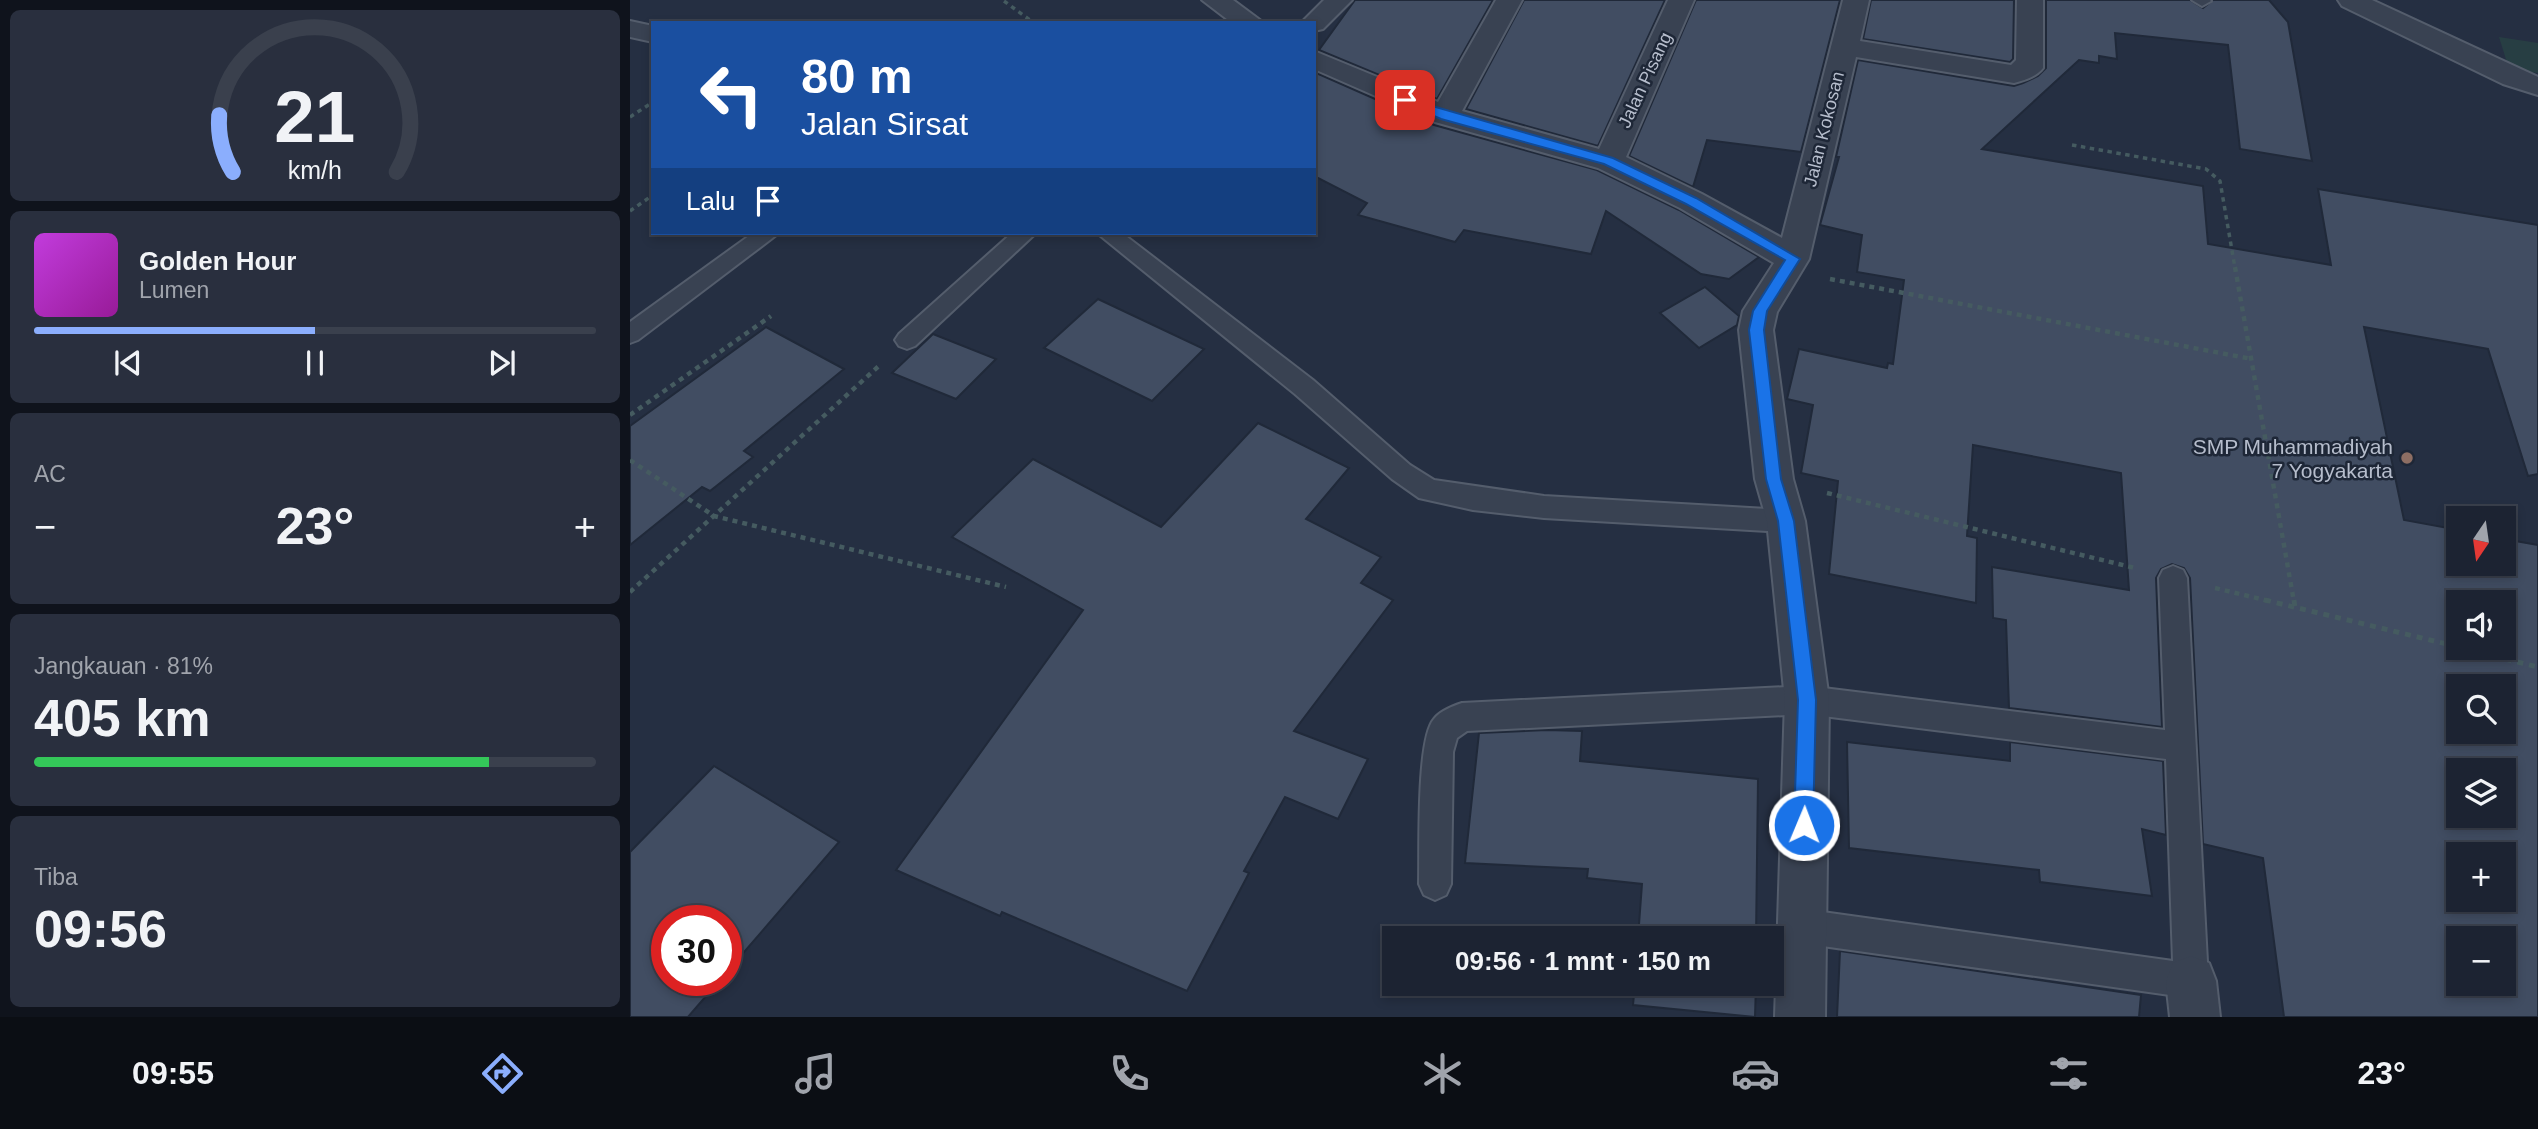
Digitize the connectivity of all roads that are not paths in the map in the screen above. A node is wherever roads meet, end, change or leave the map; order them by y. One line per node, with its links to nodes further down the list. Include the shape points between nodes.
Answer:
1 (1215, 0): 8 (street)
2 (1339, 0): 9 (street)
3 (1509, 0): 15 (street)
4 (1681, 0): 16 (street, Jalan Pisang)
5 (1856, 0): 12 (street, Jalan Kokosan)
6 (2030, 0): 12 (street, via 2031,60 2029,68 2014,74)
7 (2351, 0): 14 (street)
8 (1248, 21)
9 (1316, 21)
10 (630, 29): 11 (street)
11 (651, 34)
12 (1845, 47): 20 (street, Jalan Kokosan)
13 (1316, 60): 15 (street)
14 (2538, 86)
15 (1445, 116): 16 (street)
16 (1609, 161): 20 (street, via 1691,201)
17 (765, 235): 21 (lane)
18 (1023, 235): 22 (lane)
19 (1111, 235): 23 (lane, via 1428,490 1544,507)
20 (1789, 264): 23 (street, Jalan Kokosan, via 1760,311 1756,330 1774,479)
21 (630, 334)
22 (907, 340)
23 (1786, 521): 25 (street, Jalan Kokosan)
24 (2173, 578): 26 (lane)
25 (1807, 700): 26 (lane); 27 (lane, via 1462,717 1444,729 1438,752); 28 (street, Jalan Kokosan)
26 (2181, 746): 29 (lane)
27 (1435, 884)
28 (1801, 926): 29 (lane); 30 (street, Jalan Kokosan)
29 (2193, 999)
30 (1800, 1017)

